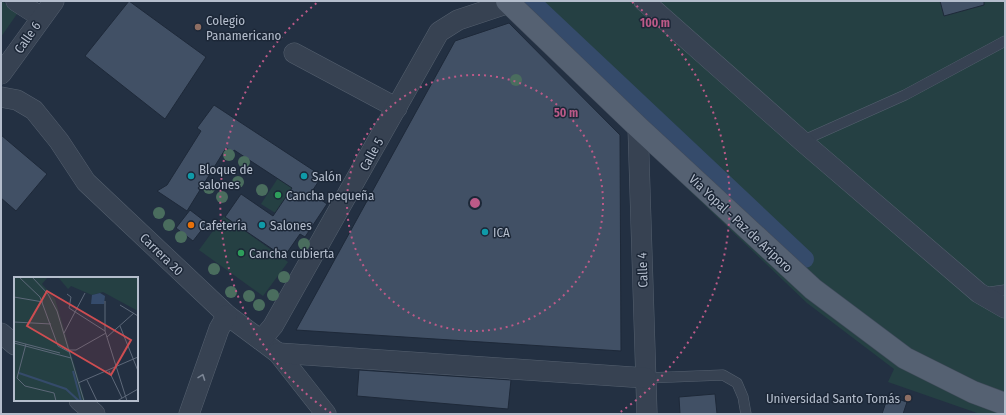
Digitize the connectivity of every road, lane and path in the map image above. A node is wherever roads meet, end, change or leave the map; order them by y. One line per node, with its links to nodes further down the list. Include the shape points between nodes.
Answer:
1 (16, 1): 5 (street)
2 (54, 1): 5 (street, Calle 6)
3 (644, 1): 12 (street)
4 (508, 2): 10 (street, Calle 5, via 458,20 439,32); 11 (main road, Via Yopal - Paz de Ariporo)
5 (41, 17): 8 (street, Calle 6)
6 (1005, 41): 12 (lane, via 905,95)
7 (294, 53): 10 (street)
8 (1, 74)
9 (1, 97): 16 (street, Carrera 20, via 17,100 34,110 60,141 86,182)
10 (397, 108): 18 (street, Calle 5, via 274,326)
11 (638, 127): 21 (street, Calle 4); 23 (main road, Via Yopal - Paz de Ariporo, via 813,289 905,358 974,392)
12 (802, 141): 14 (street)
13 (1005, 290): 14 (lane)
14 (979, 293): 15 (street)
15 (1005, 308)
16 (227, 315): 18 (street, Carrera 20); 25 (street, one-way to 16, via 219,329)
17 (1, 333): 19 (street)
18 (262, 340): 20 (street, Carrera 20)
19 (14, 344)
20 (278, 353): 21 (street); 26 (street, Carrera 20)
21 (646, 378): 27 (street, Calle 4); 28 (lane, via 723,375 737,383)
22 (80, 401): 24 (street)
23 (1005, 404)
24 (95, 414)
25 (189, 414)
26 (326, 414)
27 (648, 414)
28 (746, 414)

